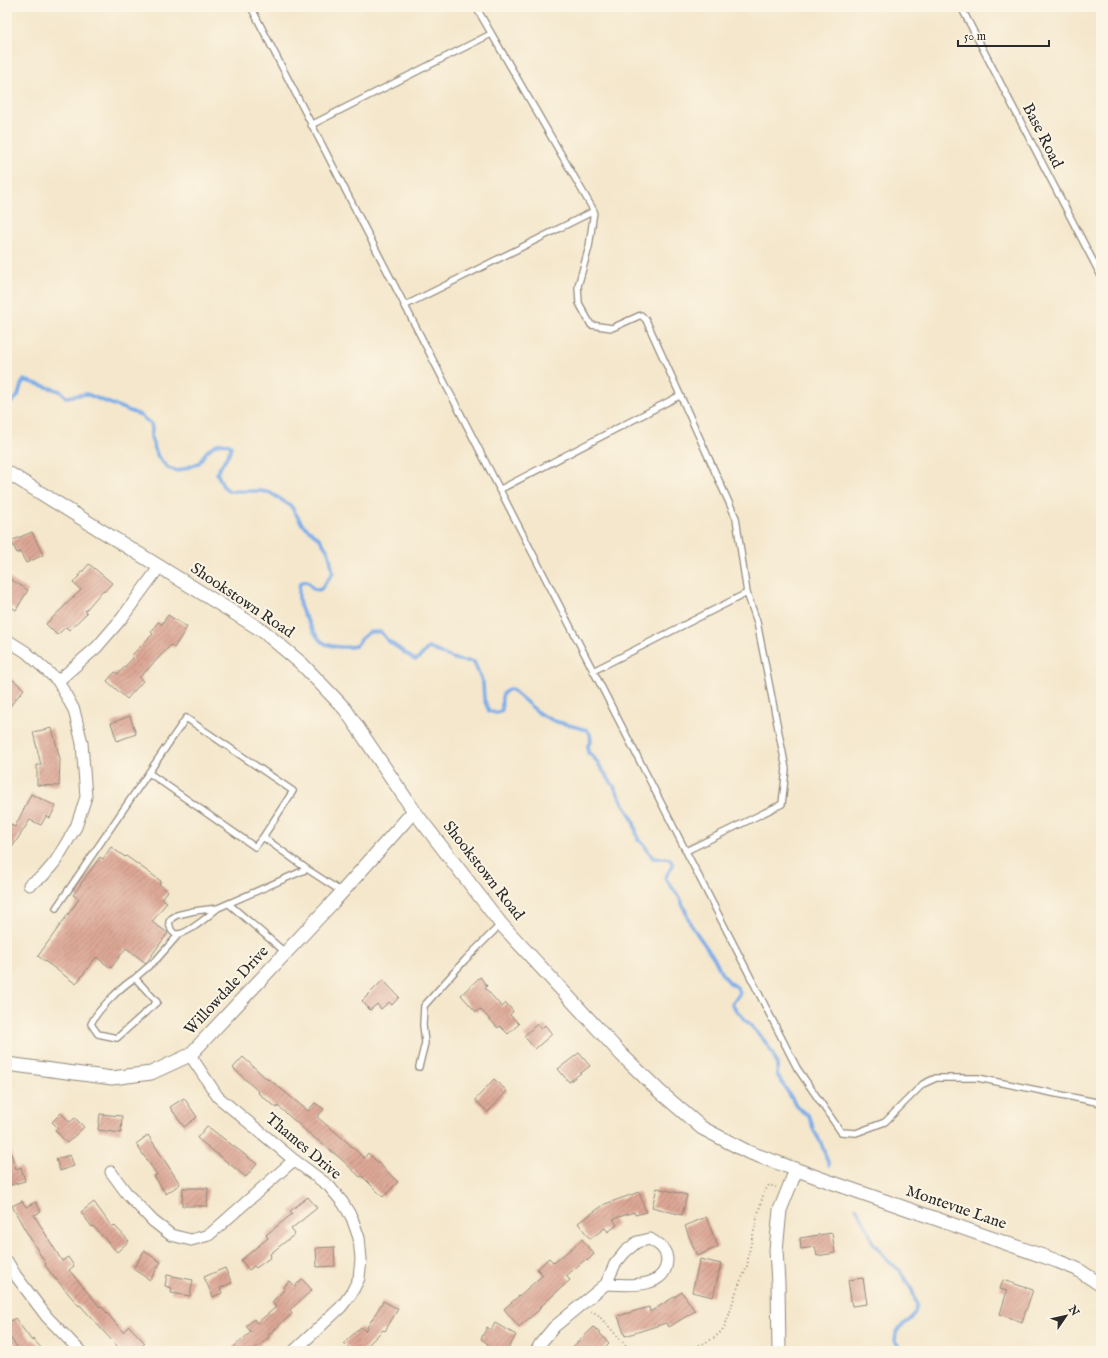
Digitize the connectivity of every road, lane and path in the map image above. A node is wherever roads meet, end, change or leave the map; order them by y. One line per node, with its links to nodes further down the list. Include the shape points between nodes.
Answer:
1 (251, 7): 5 (lane)
2 (476, 7): 4 (lane)
3 (961, 7): 7 (lane, Base Road)
4 (491, 34): 5 (lane); 6 (lane)
5 (312, 125): 8 (lane)
6 (594, 211): 8 (lane); 9 (lane, via 590,246 578,286 579,302 591,325 612,328 641,315 646,320)
7 (1101, 276)
8 (404, 306): 11 (lane)
9 (679, 396): 11 (lane); 13 (lane, via 736,518)
10 (7, 472): 12 (street, Shookstown Road)
11 (499, 490): 15 (lane)
12 (160, 566): 16 (street, via 97,648); 18 (street, Shookstown Road, via 263,631 302,664 345,709)
13 (748, 593): 15 (lane); 20 (lane, via 757,622 786,769 782,804)
14 (7, 640): 16 (street, via 26,652)
15 (594, 671): 20 (lane)
16 (58, 681): 22 (street, via 74,710 82,743 86,798 76,827 55,862 43,876)
17 (149, 773): 19 (lane, via 255,847); 19 (lane, via 186,718 293,791); 25 (lane)
18 (414, 811): 23 (street, Willowdale Drive); 27 (street, Shookstown Road)
19 (263, 837): 21 (lane)
20 (686, 851): 34 (lane, via 796,1068 841,1132 856,1133 885,1122 923,1084 936,1078 978,1078)
21 (307, 869): 23 (lane); 24 (lane)
22 (28, 885)
23 (342, 892): 29 (street, Willowdale Drive)
24 (228, 904): 26 (lane); 29 (lane)
25 (56, 908)
26 (218, 908): 28 (lane, via 192,928); 28 (lane, via 194,911 172,918 169,922 171,929)
27 (501, 924): 33 (lane, via 424,1006 425,1043); 36 (street, Shookstown Road, via 622,1055 696,1123 748,1152)
28 (179, 934): 30 (lane, via 157,959)
29 (286, 953): 31 (street, Willowdale Drive)
30 (135, 978): 30 (lane, via 157,1002 117,1038 98,1034 90,1024 94,1017 126,983)
31 (190, 1055): 32 (street, Willowdale Drive, via 151,1073 112,1078); 35 (street, Thames Drive, via 218,1097)
32 (7, 1064)
33 (419, 1067)
34 (1101, 1103)
35 (294, 1160): 37 (street, via 209,1235 191,1240 171,1234 153,1221); 44 (street, Thames Drive, via 328,1186 343,1203 359,1238 362,1259 359,1278 351,1294 341,1307)
36 (796, 1170): 38 (street); 41 (street, Montevue Lane, via 1057,1261 1077,1269)
37 (111, 1172)
38 (788, 1190): 47 (path, via 769,1185 764,1192 748,1256 749,1263 726,1325 704,1344); 48 (street, via 780,1210 776,1250)
39 (7, 1261): 43 (street, via 47,1317)
40 (606, 1284): 40 (street, via 635,1286 651,1282 662,1275 667,1266 667,1256 661,1245 650,1239 637,1242 615,1264); 42 (street)
41 (1101, 1285)
42 (580, 1305): 45 (street, via 554,1327); 46 (path, via 598,1315)
43 (80, 1351)
44 (294, 1351)
45 (536, 1351)
46 (631, 1351)
47 (680, 1351)
48 (779, 1351)

